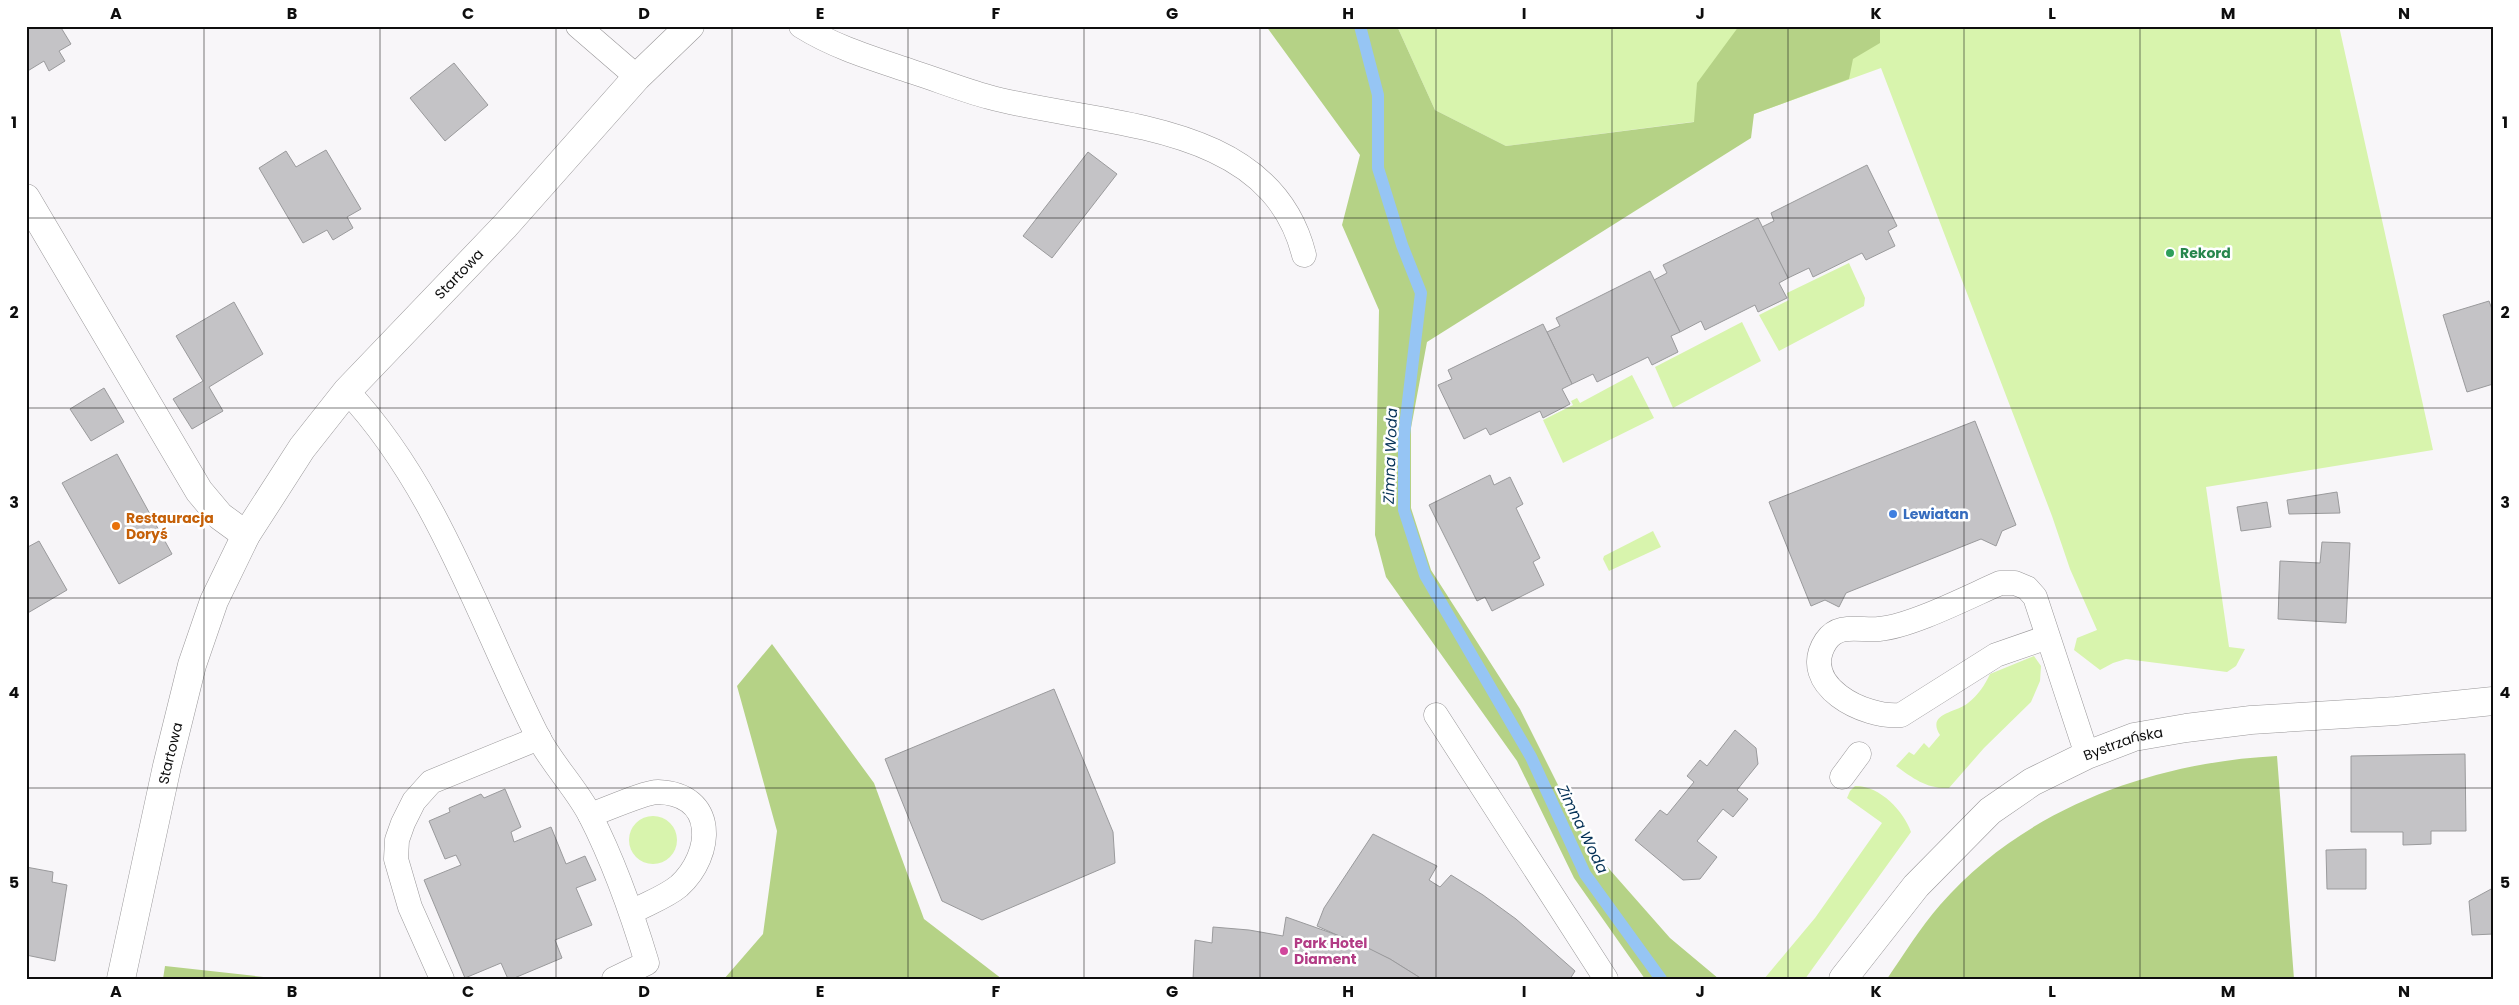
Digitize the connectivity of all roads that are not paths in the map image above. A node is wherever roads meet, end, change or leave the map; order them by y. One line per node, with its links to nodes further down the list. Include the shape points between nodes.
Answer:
1 (578, 26): 4 (lane)
2 (690, 26): 4 (street, Startowa)
3 (801, 26): 6 (lane, via 851,51 989,98 1166,133 1208,146 1239,164 1282,205 1298,232)
4 (637, 76): 7 (street, Startowa, via 505,226)
5 (26, 198): 8 (street, via 199,491 220,516)
6 (1304, 255)
7 (347, 391): 8 (street, Startowa, via 302,448); 12 (lane, via 367,413 421,494 453,552)
8 (246, 535): 18 (street, Startowa, via 214,601 192,665)
9 (2048, 637): 9 (lane, via 2035,597 2027,588 2015,583 2000,583 1903,624 1835,632 1822,650 1820,673 1828,688 1842,697 1875,713 1901,715 1996,655); 14 (lane)
10 (2493, 701): 14 (street, Bystrzańska, via 2186,728 2134,737)
11 (1436, 715): 21 (lane)
12 (539, 738): 16 (lane); 19 (lane, via 431,782 414,801 403,823 397,840 396,859 410,907)
13 (1859, 754): 15 (lane)
14 (2087, 755): 22 (street, Bystrzańska, via 2032,782 1990,811 1916,886)
15 (1842, 777)
16 (590, 815): 17 (lane); 17 (lane, via 657,792 678,795 704,818 704,838 698,862 678,886)
17 (632, 912): 20 (lane, via 646,963)
18 (121, 979)
19 (442, 979)
20 (614, 979)
21 (1606, 979)
22 (1843, 979)

